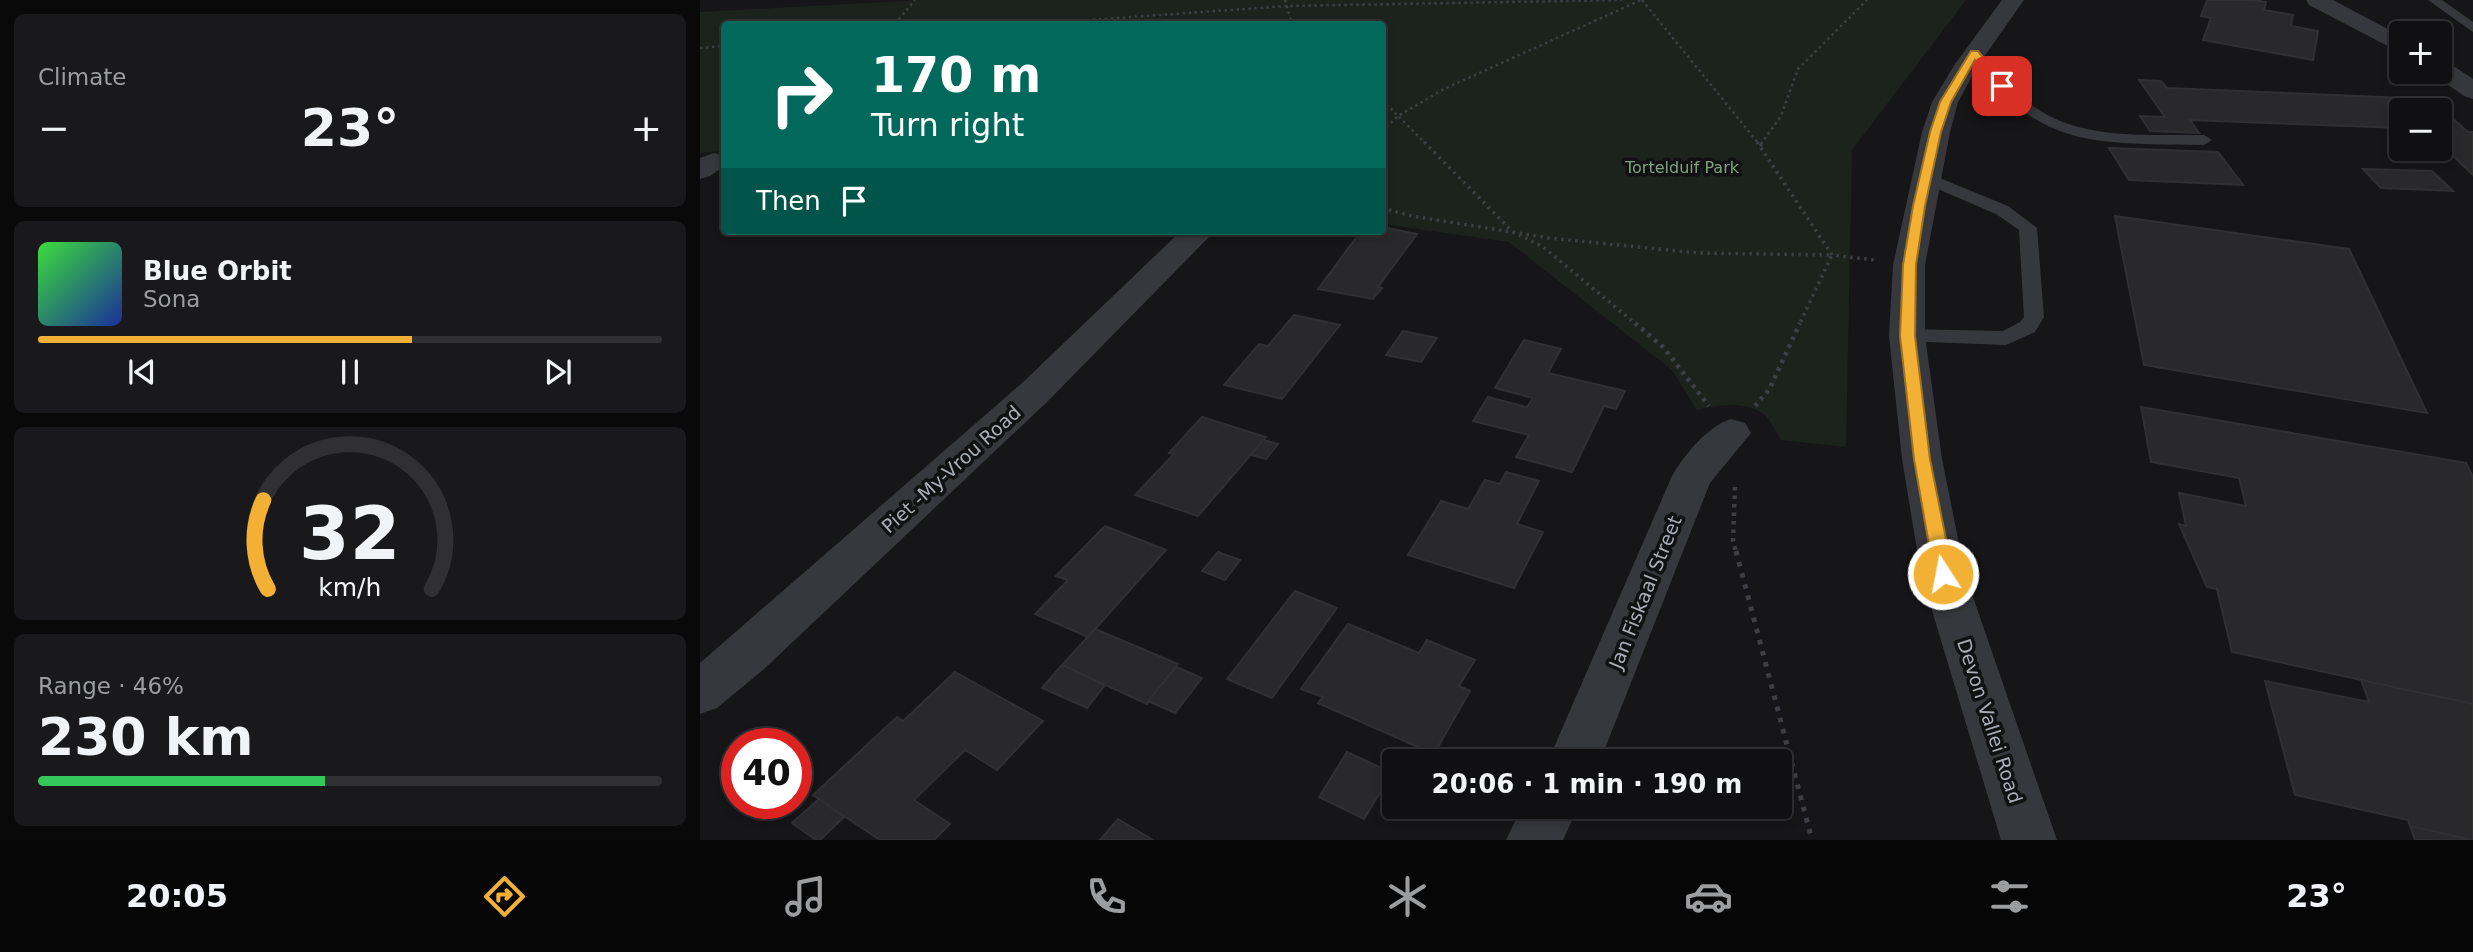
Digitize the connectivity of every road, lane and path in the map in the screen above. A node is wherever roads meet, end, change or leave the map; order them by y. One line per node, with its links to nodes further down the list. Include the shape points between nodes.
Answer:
1 (915, 0): 10 (path)
2 (1285, 0): 9 (path)
3 (1622, 0): 9 (path)
4 (1642, 0): 21 (path, via 1444,89); 24 (path)
5 (1867, 0): 24 (path, via 1798,69 1781,116)
6 (2013, 0): 17 (street, Devon Vallei Road)
7 (2317, 0): 14 (street)
8 (2434, 0): 13 (lane)
9 (1287, 6): 11 (path); 12 (path)
10 (898, 21)
11 (1075, 21)
12 (1291, 21)
13 (2473, 28)
14 (2389, 39)
15 (721, 46): 16 (path)
16 (700, 48)
17 (1974, 53): 23 (lane, via 2016,100 2048,122 2100,135); 25 (street, Devon Vallei Road, via 1945,102)
18 (2452, 76): 19 (street)
19 (2473, 91)
20 (1386, 104): 21 (path)
21 (1398, 116): 22 (path); 27 (path)
22 (1386, 127)
23 (2204, 140)
24 (1760, 146): 29 (path)
25 (1926, 177): 30 (street, Devon Vallei Road); 31 (lane, via 2003,210 2028,228 2034,317 2028,327 2006,338)
26 (1386, 209): 27 (path)
27 (1513, 232): 29 (path, via 1698,253); 32 (path, via 1542,246 1663,347)
28 (1194, 236): 33 (street, Piet -My-Vrou Road, via 1034,393)
29 (1832, 255): 30 (path); 32 (path, via 1769,390)
30 (1909, 265): 31 (street, Devon Vallei Road)
31 (1908, 336): 38 (street, Devon Vallei Road, via 1922,459 1943,574)
32 (1731, 433): 34 (street, Jan Fiskaal Street, via 1692,477); 37 (path, via 1733,540)
33 (700, 692)
34 (1579, 749)
35 (1545, 819): 36 (street)
36 (1534, 840)
37 (1812, 840)
38 (2029, 840)

